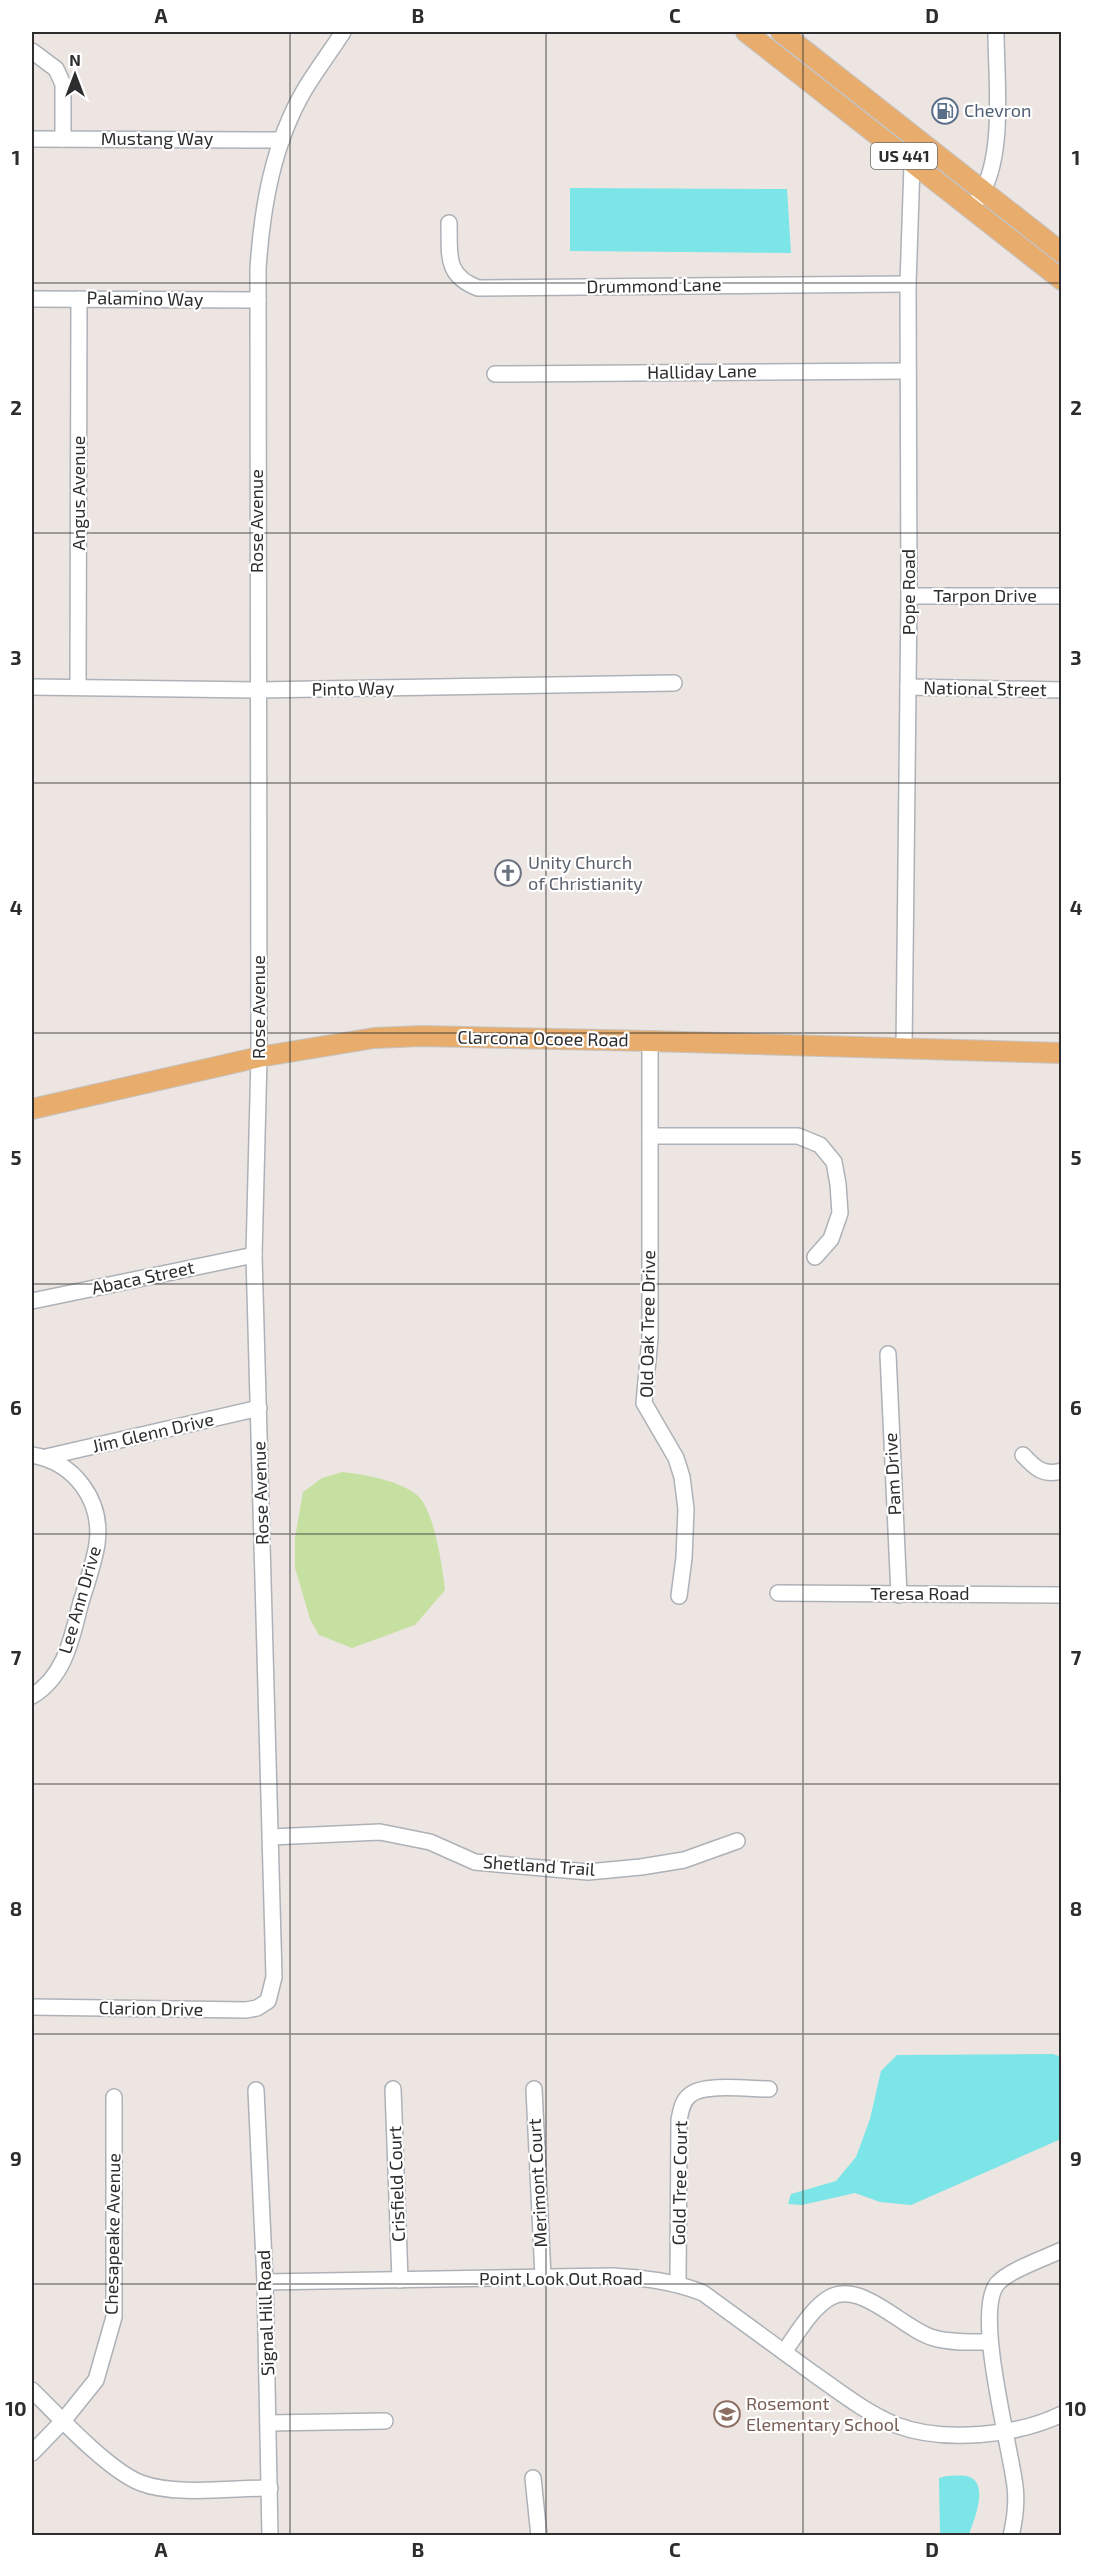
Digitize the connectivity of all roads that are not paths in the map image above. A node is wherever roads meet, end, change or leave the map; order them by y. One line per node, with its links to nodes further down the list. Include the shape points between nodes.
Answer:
1 (343, 32): 9 (street, Rose Avenue, via 304,90)
2 (746, 32): 10 (main road, US 441)
3 (780, 32): 6 (main road, US 441)
4 (996, 32): 11 (street, via 996,140)
5 (32, 51): 8 (street, via 56,69 63,84)
6 (913, 136): 10 (street, Pope Road); 11 (main road, US 441)
7 (32, 139): 8 (street, Mustang Way)
8 (63, 139): 9 (street, Mustang Way)
9 (282, 140): 19 (street, Rose Avenue, via 261,222)
10 (912, 162): 12 (main road, US 441); 16 (street, Pope Road)
11 (984, 191): 12 (street); 14 (main road, US 441)
12 (972, 209): 15 (main road, US 441)
13 (449, 223): 16 (street, Drummond Lane, via 453,271 463,282 478,288)
14 (1062, 253)
15 (1062, 280)
16 (908, 284): 20 (street, Pope Road)
17 (32, 298): 18 (street, Palamino Way)
18 (79, 299): 19 (street, Palamino Way); 26 (street, Angus Avenue)
19 (258, 300): 28 (street, Rose Avenue)
20 (908, 370): 21 (street, Halliday Lane); 22 (street, Pope Road)
21 (495, 374)
22 (909, 596): 23 (street, Tarpon Drive); 27 (street, Pope Road)
23 (1062, 596)
24 (674, 683): 28 (street, Pinto Way)
25 (32, 687): 26 (street, Pinto Way)
26 (78, 687): 28 (street, Pinto Way)
27 (908, 687): 29 (street, National Street); 31 (street, Pope Road)
28 (258, 690): 33 (street, Rose Avenue)
29 (1062, 690)
30 (650, 1041): 31 (main road, Clarcona Ocoee Road); 33 (main road, Clarcona Ocoee Road, via 374,1038); 35 (street, Old Oak Tree Drive)
31 (904, 1049): 32 (main road, Clarcona Ocoee Road)
32 (1062, 1053)
33 (259, 1058): 34 (main road, Clarcona Ocoee Road); 36 (street, Rose Avenue)
34 (32, 1109)
35 (650, 1136): 37 (street, via 798,1136 820,1145 834,1162 840,1213 831,1239); 47 (street, Old Oak Tree Drive, via 650,1338 644,1403 676,1458 682,1477 684,1558)
36 (255, 1254): 38 (street, Abaca Street); 40 (street, Rose Avenue)
37 (815, 1257)
38 (32, 1301)
39 (888, 1354): 45 (street, Pam Drive)
40 (259, 1408): 42 (street, Jim Glenn Drive); 49 (street, Rose Avenue)
41 (1023, 1455): 43 (street, via 1036,1469 1049,1474)
42 (39, 1456): 48 (street, Lee Ann Drive, via 74,1473 91,1497 98,1534 67,1656 42,1690)
43 (1062, 1471)
44 (778, 1593): 45 (street, Teresa Road)
45 (899, 1595): 46 (street, Teresa Road)
46 (1062, 1595)
47 (679, 1596)
48 (32, 1696)
49 (270, 1838): 50 (street, Shetland Trail, via 380,1832 430,1842 475,1862 588,1872 684,1860); 51 (street, Rose Avenue, via 274,1977)
50 (737, 1841)
51 (268, 2001): 52 (street, Clarion Drive, via 246,2010)
52 (32, 2007)
53 (393, 2089): 60 (street, Crisfield Court)
54 (534, 2089): 59 (street, Merimont Court)
55 (769, 2089): 62 (street, Gold Tree Court, via 708,2089 690,2094 682,2105)
56 (256, 2090): 61 (street, Signal Hill Road)
57 (114, 2097): 67 (street, Chesapeake Avenue, via 114,2317 96,2380)
58 (1062, 2250): 63 (street, via 997,2284 989,2306)
59 (543, 2277): 60 (street, Point Look Out Road); 62 (street, Point Look Out Road, via 612,2276)
60 (400, 2280): 61 (street, Point Look Out Road)
61 (265, 2282): 69 (street, Signal Hill Road)
62 (678, 2283): 64 (street, Point Look Out Road, via 703,2292)
63 (989, 2342): 64 (street, via 933,2338 868,2299 854,2294 833,2295 821,2303); 70 (street)
64 (784, 2352): 70 (street, Point Look Out Road, via 861,2408 897,2425 946,2435)
65 (32, 2390): 67 (street)
66 (1062, 2414): 70 (street, Point Look Out Road)
67 (63, 2421): 71 (street, Chesapeake Avenue); 73 (street, via 140,2483 169,2490)
68 (385, 2421): 69 (street)
69 (269, 2423): 73 (street, Signal Hill Road)
70 (1007, 2432): 76 (street, via 1015,2488)
71 (32, 2453)
72 (533, 2478): 75 (street)
73 (270, 2488): 74 (street, Signal Hill Road)
74 (270, 2535)
75 (539, 2535)
76 (1011, 2535)

